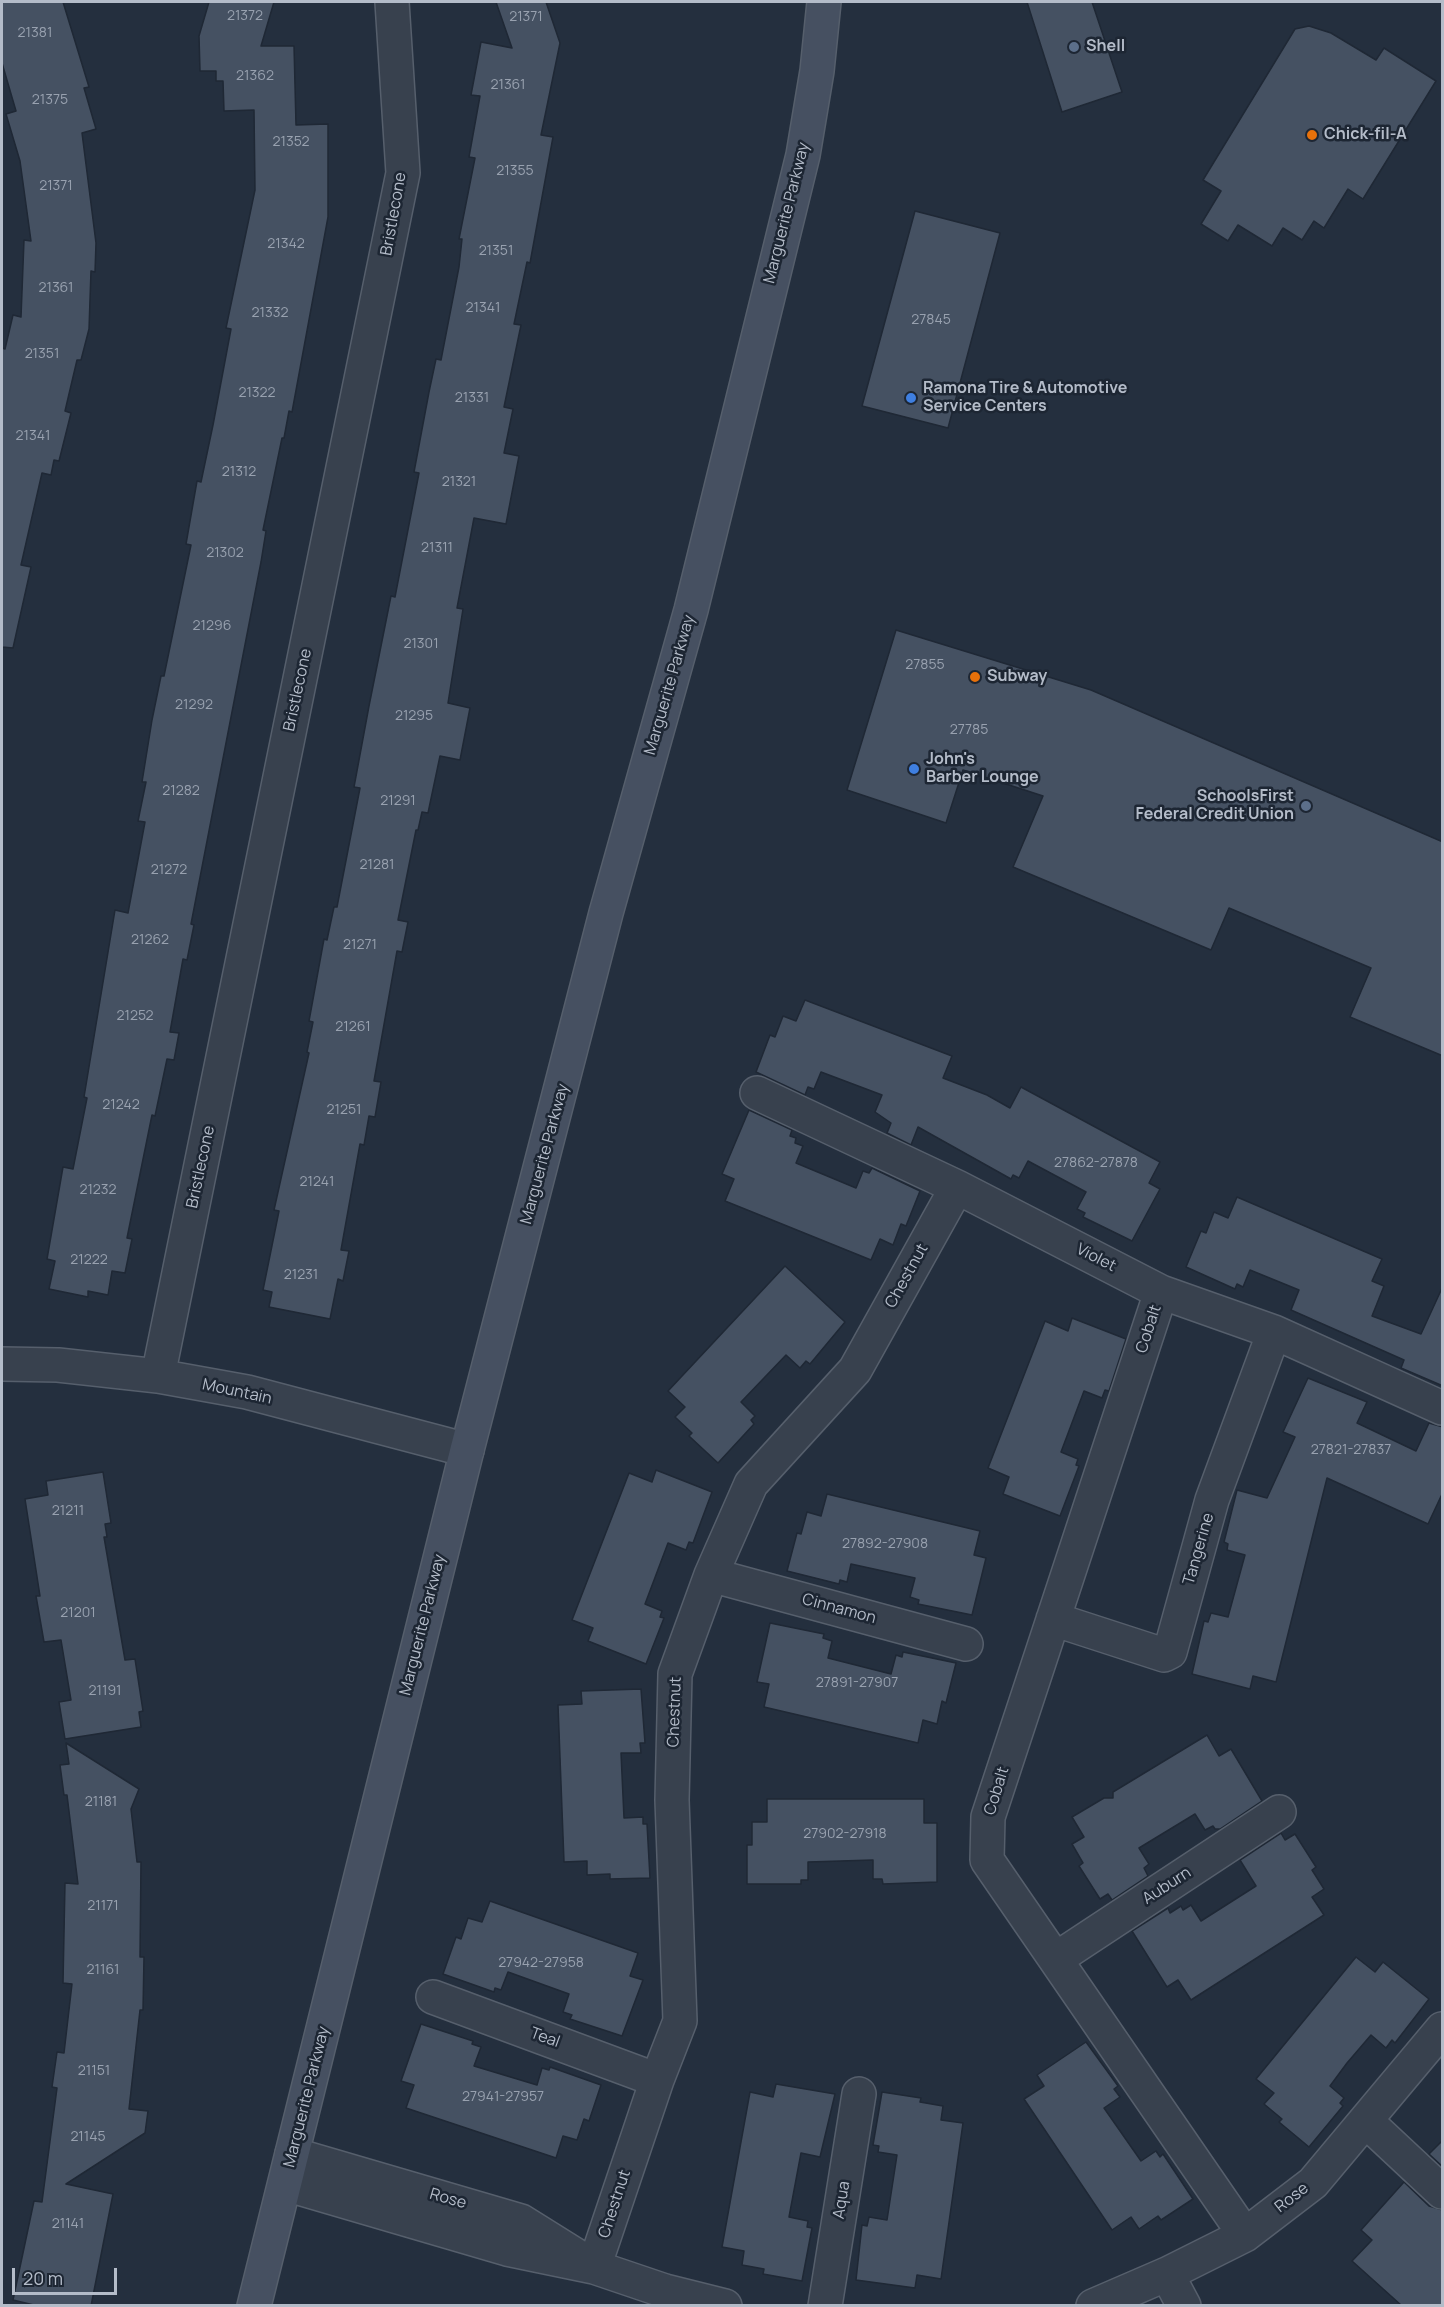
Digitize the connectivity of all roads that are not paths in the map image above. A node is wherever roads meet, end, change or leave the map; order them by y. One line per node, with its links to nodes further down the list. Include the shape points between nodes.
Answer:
1 (392, 2): 8 (street, Bristlecone, via 403,173)
2 (824, 2): 10 (main road, Marguerite Parkway, via 803,155 691,610 606,912)
3 (757, 1093): 4 (street, Violet)
4 (957, 1187): 5 (street, Violet); 11 (street, Chestnut, via 855,1370 751,1484)
5 (1161, 1292): 6 (street, Violet); 12 (street, Cobalt)
6 (1274, 1332): 9 (street, Violet); 12 (street, Tangerine, via 1212,1500 1170,1652 1164,1655)
7 (2, 1364): 8 (street, Mountain, via 58,1365)
8 (158, 1376): 10 (street, Mountain, via 247,1392)
9 (1443, 1408)
10 (467, 1450): 21 (main road, Marguerite Parkway)
11 (711, 1575): 13 (street, Cinnamon); 18 (street, Chestnut, via 675,1674 672,1800 680,2021)
12 (1053, 1618): 15 (street, Cobalt, via 988,1817 987,1860)
13 (966, 1644)
14 (1279, 1812): 15 (street, Auburn)
15 (1056, 1959): 23 (street, Cobalt)
16 (433, 1997): 18 (street, Teal)
17 (1443, 2029): 20 (street, Rose)
18 (657, 2080): 24 (street, Chestnut)
19 (860, 2094): 29 (street, Aqua)
20 (1366, 2121): 22 (street); 23 (street, Rose, via 1313,2183)
21 (289, 2169): 24 (street, Rose, via 521,2221); 27 (main road, Marguerite Parkway)
22 (1443, 2192)
23 (1245, 2235): 25 (street, Rose)
24 (594, 2266): 26 (street, Rose)
25 (1167, 2274): 30 (street, Rose); 31 (street)
26 (662, 2298): 28 (street, Rose)
27 (254, 2306)
28 (725, 2306)
29 (825, 2306)
30 (1093, 2306)
31 (1184, 2306)

